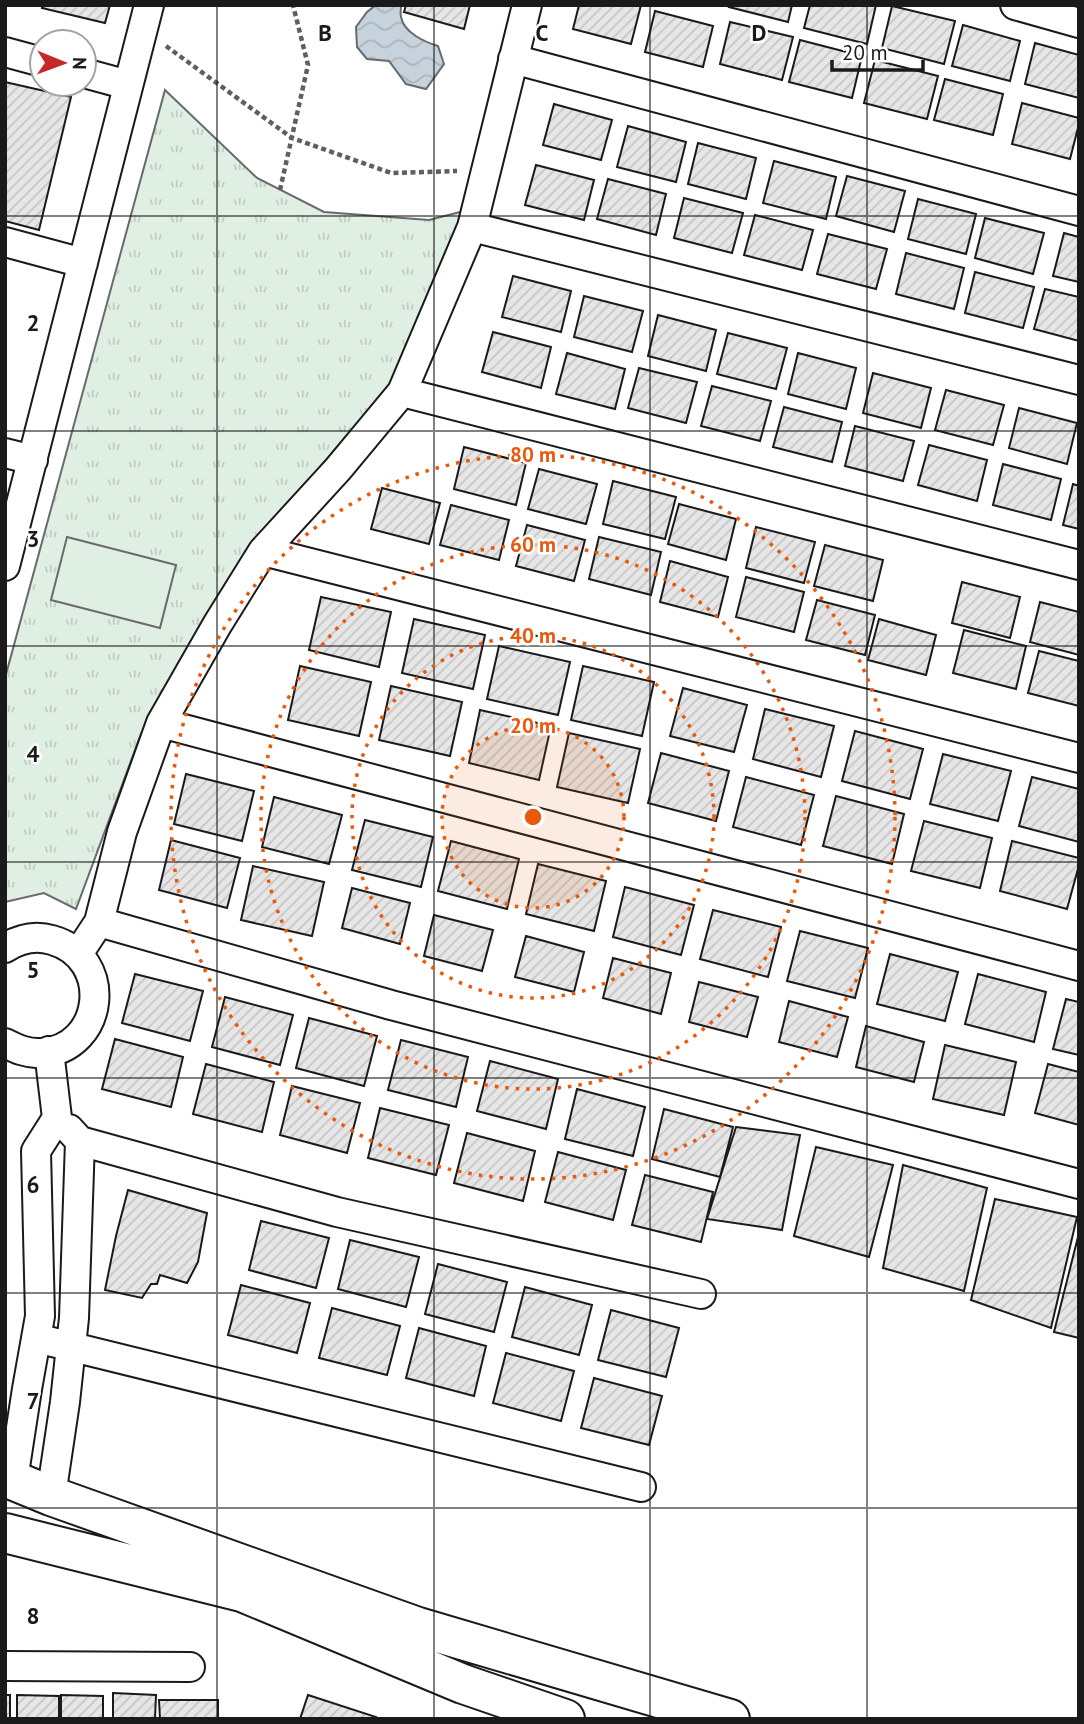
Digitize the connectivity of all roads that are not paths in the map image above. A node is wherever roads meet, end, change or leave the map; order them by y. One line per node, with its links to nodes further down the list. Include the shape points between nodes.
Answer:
1 (527, 5): 7 (street)
2 (1015, 5): 4 (street)
3 (146, 17): 9 (street)
4 (1079, 23)
5 (5, 52): 6 (street)
6 (28, 58)
7 (513, 59): 10 (street); 11 (street)
8 (98, 77): 9 (street)
9 (128, 85): 13 (street)
10 (1079, 211)
11 (472, 227): 14 (street); 15 (street)
12 (5, 243): 13 (street)
13 (83, 263): 17 (street)
14 (1079, 380)
15 (402, 392): 18 (street); 19 (street)
16 (5, 453): 17 (street)
17 (33, 460): 20 (street)
18 (263, 551): 21 (street); 22 (street)
19 (1079, 565)
20 (5, 566)
21 (161, 723): 23 (street, via 122,832); 26 (street)
22 (1079, 758)
23 (99, 922): 25 (street); 31 (street, via 391,1005)
24 (5, 948): 25 (street, via 25,939 44,938)
25 (78, 954): 28 (street, via 95,988 94,1007 88,1025 75,1040)
26 (1079, 966)
27 (5, 1043): 28 (street, via 22,1051)
28 (50, 1051): 29 (street)
29 (57, 1118): 30 (street); 33 (street, via 36,1151 40,1316)
30 (80, 1141): 32 (street, via 337,1212); 34 (street)
31 (1079, 1184)
32 (701, 1294)
33 (36, 1338): 34 (street); 35 (street)
34 (71, 1347): 36 (street); 37 (street)
35 (9, 1478): 37 (street)
36 (641, 1487)
37 (51, 1496): 39 (street)
38 (5, 1533): 42 (street, via 242,1592)
39 (476, 1644): 42 (street); 44 (street)
40 (5, 1667): 41 (street)
41 (190, 1667)
42 (463, 1684): 43 (street)
43 (565, 1719)
44 (730, 1719)

